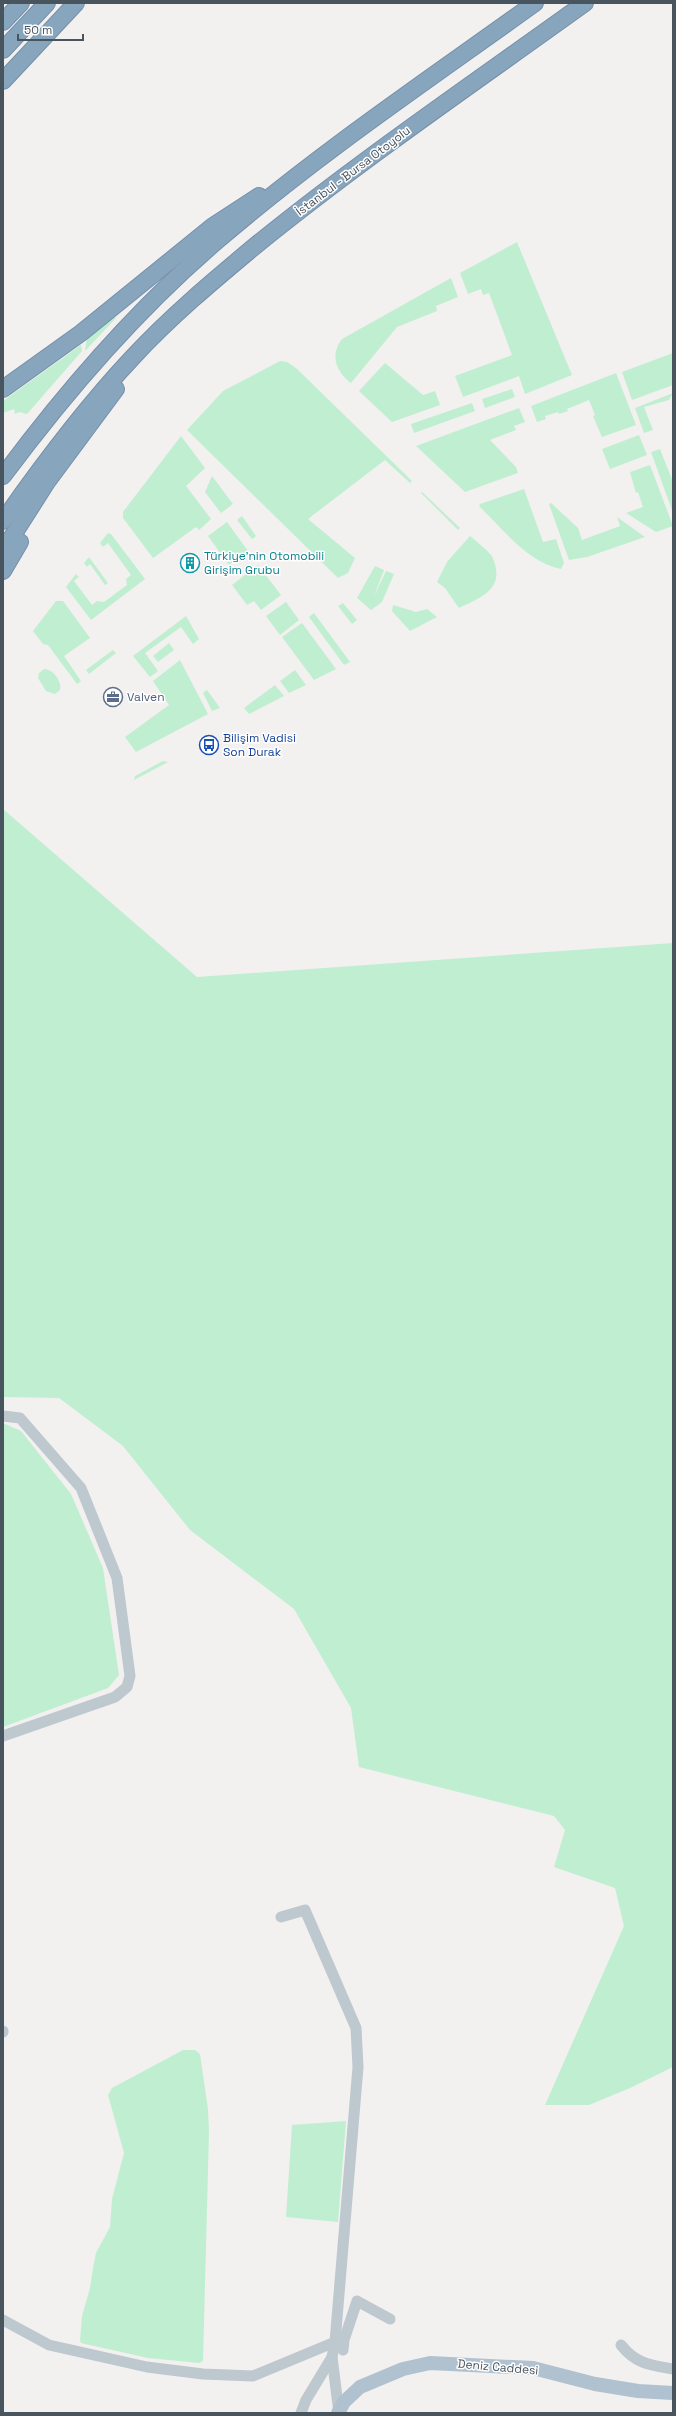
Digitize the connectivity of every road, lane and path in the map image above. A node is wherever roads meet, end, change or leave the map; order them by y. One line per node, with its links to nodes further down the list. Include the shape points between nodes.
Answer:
1 (13, 3): 7 (highway)
2 (21, 3): 8 (highway)
3 (48, 3): 9 (highway)
4 (76, 3): 10 (highway)
5 (536, 3): 11 (highway)
6 (585, 3): 12 (highway, İstanbul - Bursa Otoyolu, via 298,211 216,279)
7 (3, 10)
8 (3, 22)
9 (3, 50)
10 (3, 81)
11 (283, 186): 13 (highway, via 237,209 81,333); 15 (highway, via 212,245 122,332 62,399)
12 (134, 356): 14 (highway, via 115,392); 16 (highway, via 48,458)
13 (3, 390)
14 (78, 440): 17 (highway, via 24,515); 18 (highway, via 60,478)
15 (3, 476)
16 (3, 521)
17 (3, 550)
18 (3, 571)
19 (3, 1416): 20 (street, via 20,1418 81,1488 117,1578 130,1676 126,1687 115,1697)
20 (3, 1736)
21 (281, 1917): 24 (street, via 305,1910 356,2028 358,2067)
22 (390, 2319): 26 (street, via 357,2301 344,2340)
23 (3, 2320): 24 (street, via 49,2345 147,2367 204,2374 253,2376)
24 (335, 2342): 27 (street)
25 (621, 2345): 28 (street, via 631,2357 648,2364)
26 (344, 2350)
27 (332, 2357): 30 (street); 31 (street)
28 (673, 2369)
29 (673, 2393): 31 (main road, Deniz Caddesi, via 602,2385 533,2368 430,2363 403,2369 360,2387 344,2402)
30 (301, 2413)
31 (338, 2413)

